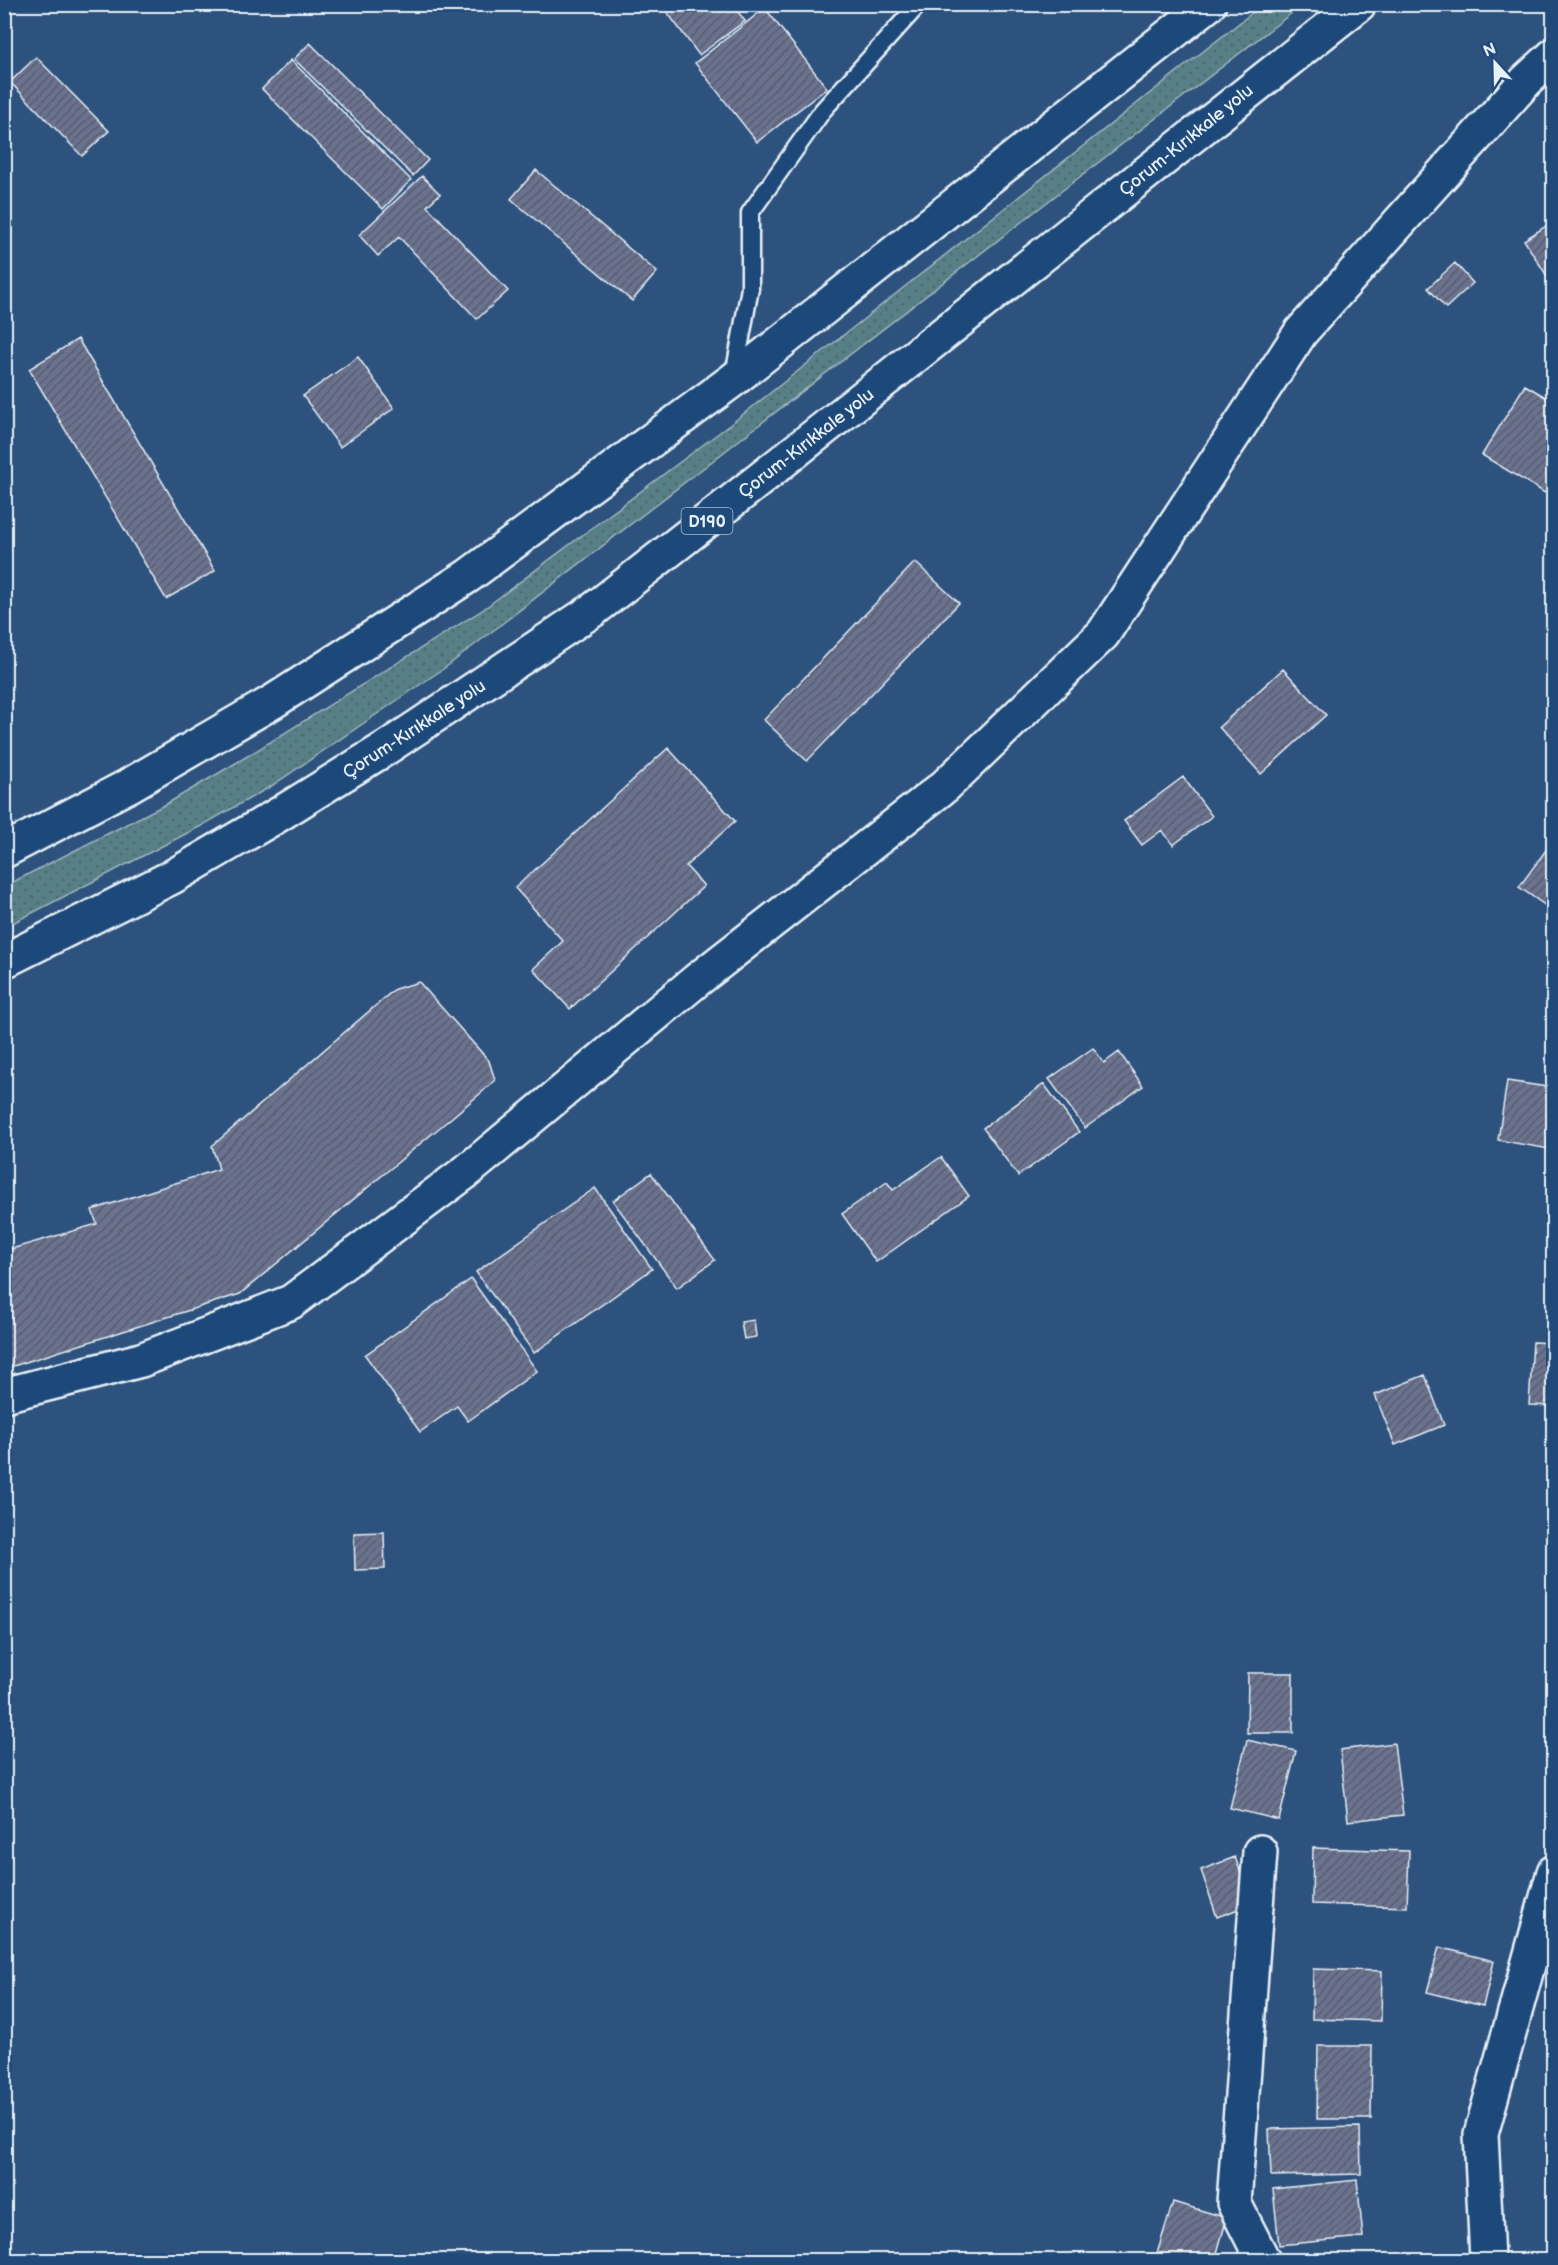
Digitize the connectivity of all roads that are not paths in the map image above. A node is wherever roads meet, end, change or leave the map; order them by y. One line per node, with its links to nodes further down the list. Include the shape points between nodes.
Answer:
1 (919, 4): 5 (lane, via 822,110 750,213 750,288)
2 (1209, 4): 5 (main road)
3 (1359, 4): 7 (main road, Çorum-Kırıkkale yolu / D190, via 593,610 386,748 278,814 172,877)
4 (1554, 55): 8 (main road, via 1526,81 1301,332 1103,634 945,786 697,980 467,1171 291,1302 141,1360)
5 (733, 380): 6 (main road, via 468,576 274,701 128,786)
6 (4, 851)
7 (4, 961)
8 (4, 1395)
9 (1260, 1852): 11 (main road, via 1234,2203)
10 (1554, 1872): 12 (main road, via 1481,2134)
11 (1263, 2260)
12 (1487, 2260)

